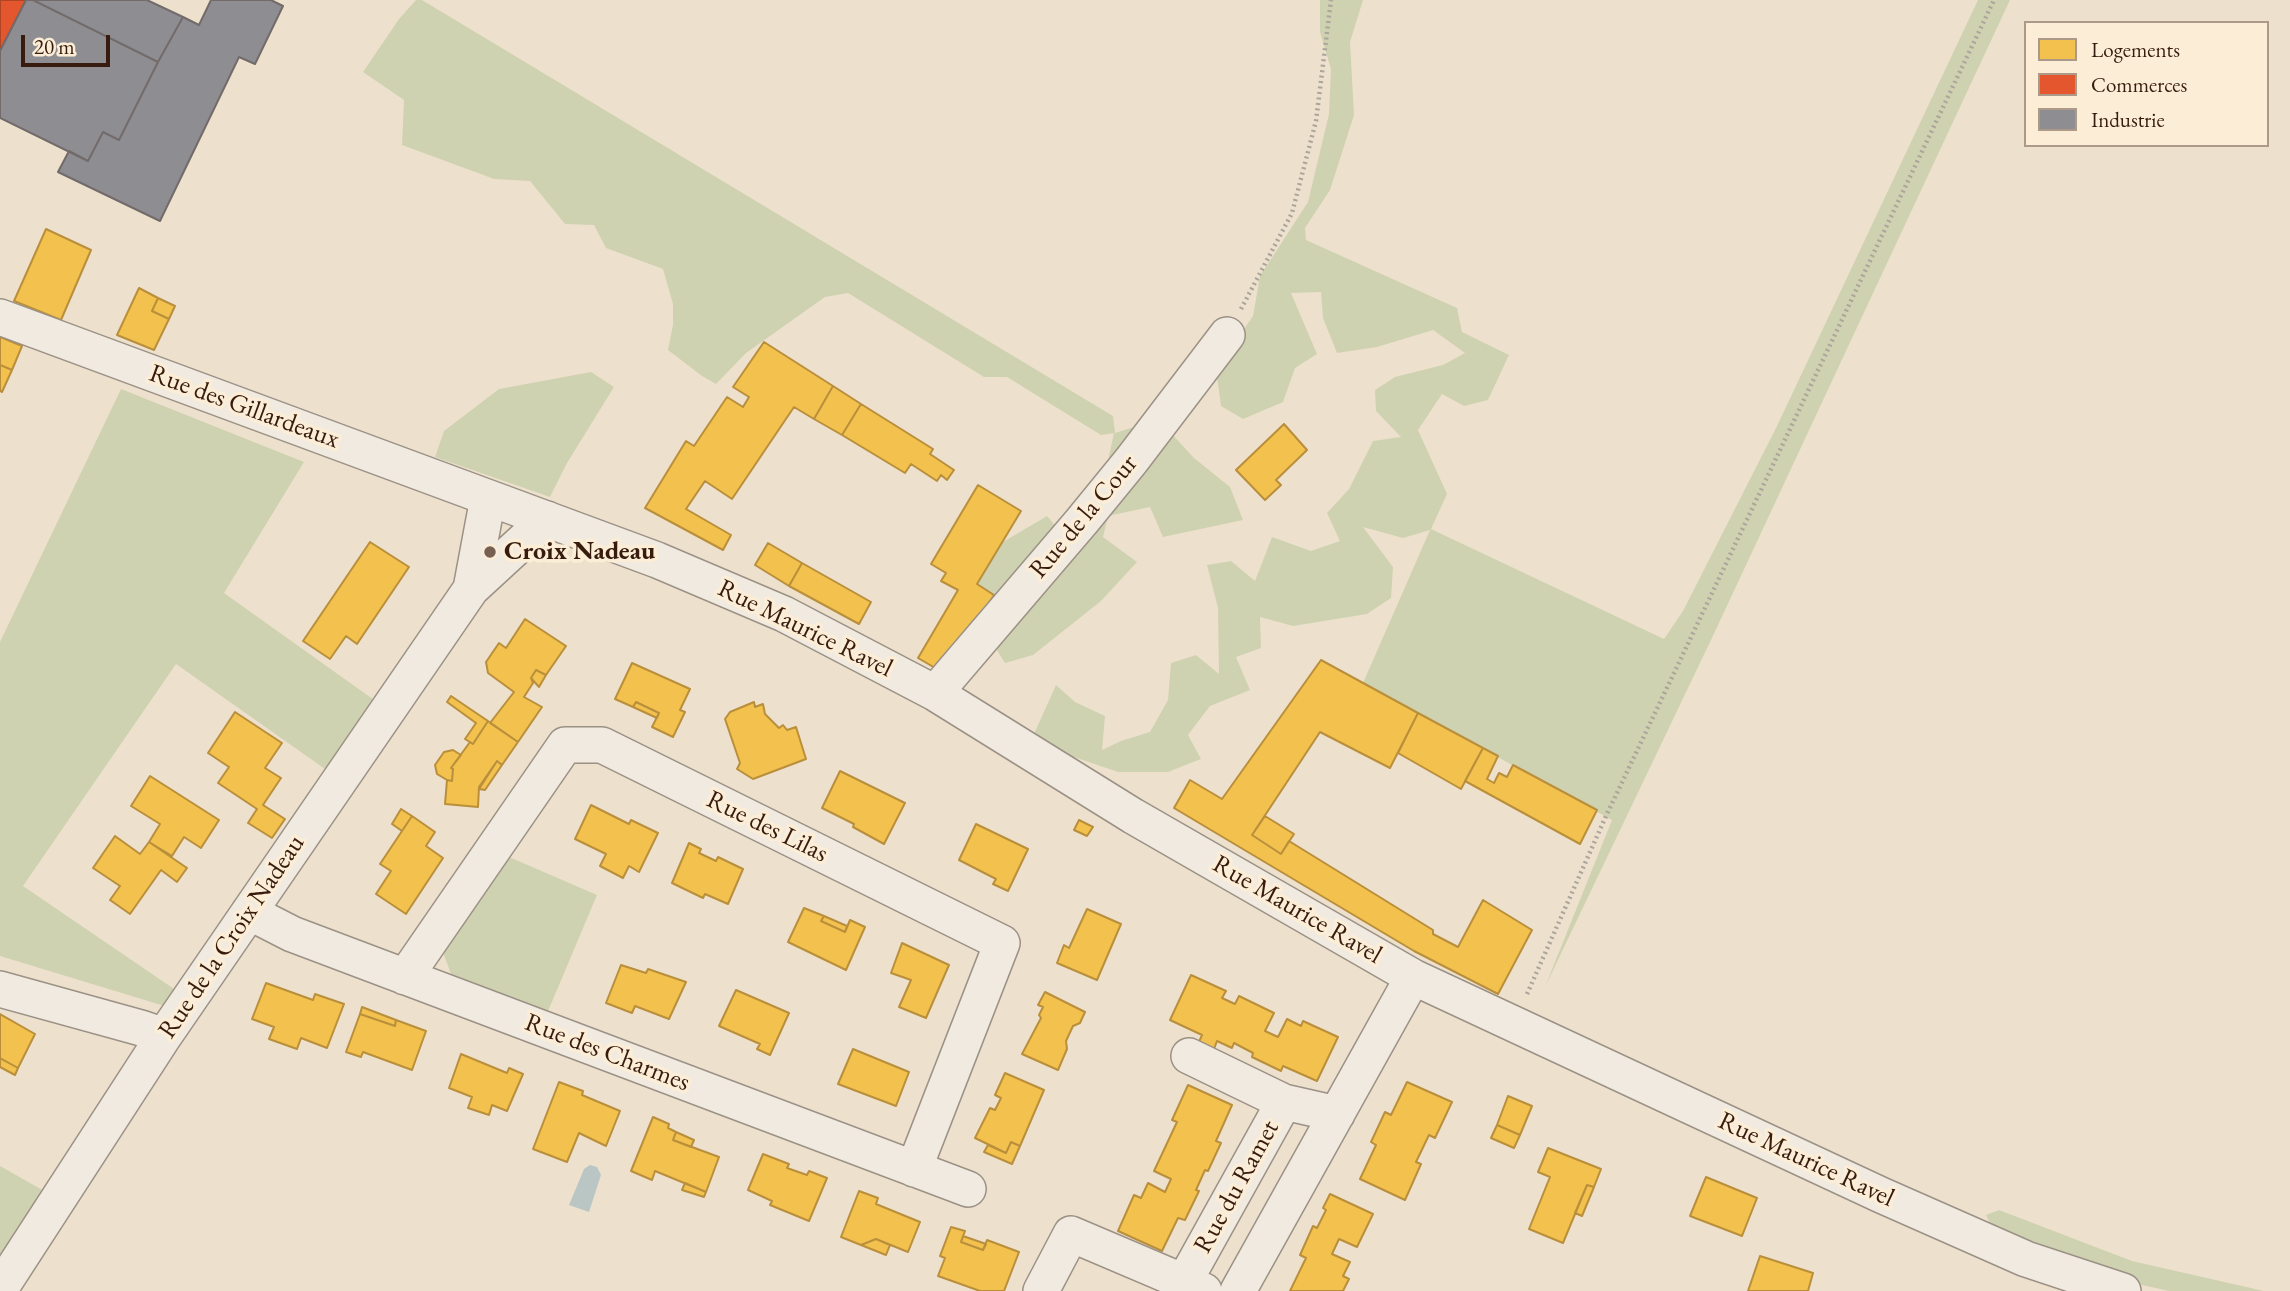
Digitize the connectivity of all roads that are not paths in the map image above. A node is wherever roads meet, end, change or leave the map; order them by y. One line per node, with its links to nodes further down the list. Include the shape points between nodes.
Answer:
1 (0, 317): 3 (street, Rue des Gillardeaux)
2 (1227, 335): 6 (street, Rue de la Cour, via 1083,522)
3 (488, 498): 4 (street, Rue Maurice Ravel); 5 (street)
4 (547, 519): 5 (street); 6 (street, Rue Maurice Ravel, via 784,614)
5 (471, 589): 7 (street, Rue de la Croix Nadeau)
6 (934, 693): 9 (street, Rue Maurice Ravel, via 1133,816)
7 (249, 912): 8 (street, Rue des Charmes, via 292,934); 11 (street, Rue de la Croix Nadeau)
8 (405, 977): 15 (street, Rue des Charmes); 15 (street, Rue des Lilas, via 565,745 602,745 1002,943)
9 (1413, 977): 14 (street, Rue du Ramet); 21 (street, Rue Maurice Ravel, via 1881,1195 2002,1248)
10 (0, 989): 11 (street)
11 (164, 1036): 18 (street, Rue de la Croix Nadeau)
12 (1189, 1056): 13 (street)
13 (1284, 1102): 14 (street, Rue du Ramet); 17 (street, Rue du Ramet)
14 (1337, 1114): 20 (street, Rue du Ramet)
15 (914, 1169): 16 (street, Rue des Charmes)
16 (968, 1189)
17 (1194, 1287): 19 (street, Rue du Ramet, via 1071,1234)
18 (0, 1289)
19 (1041, 1291)
20 (1238, 1291)
21 (2123, 1291)

